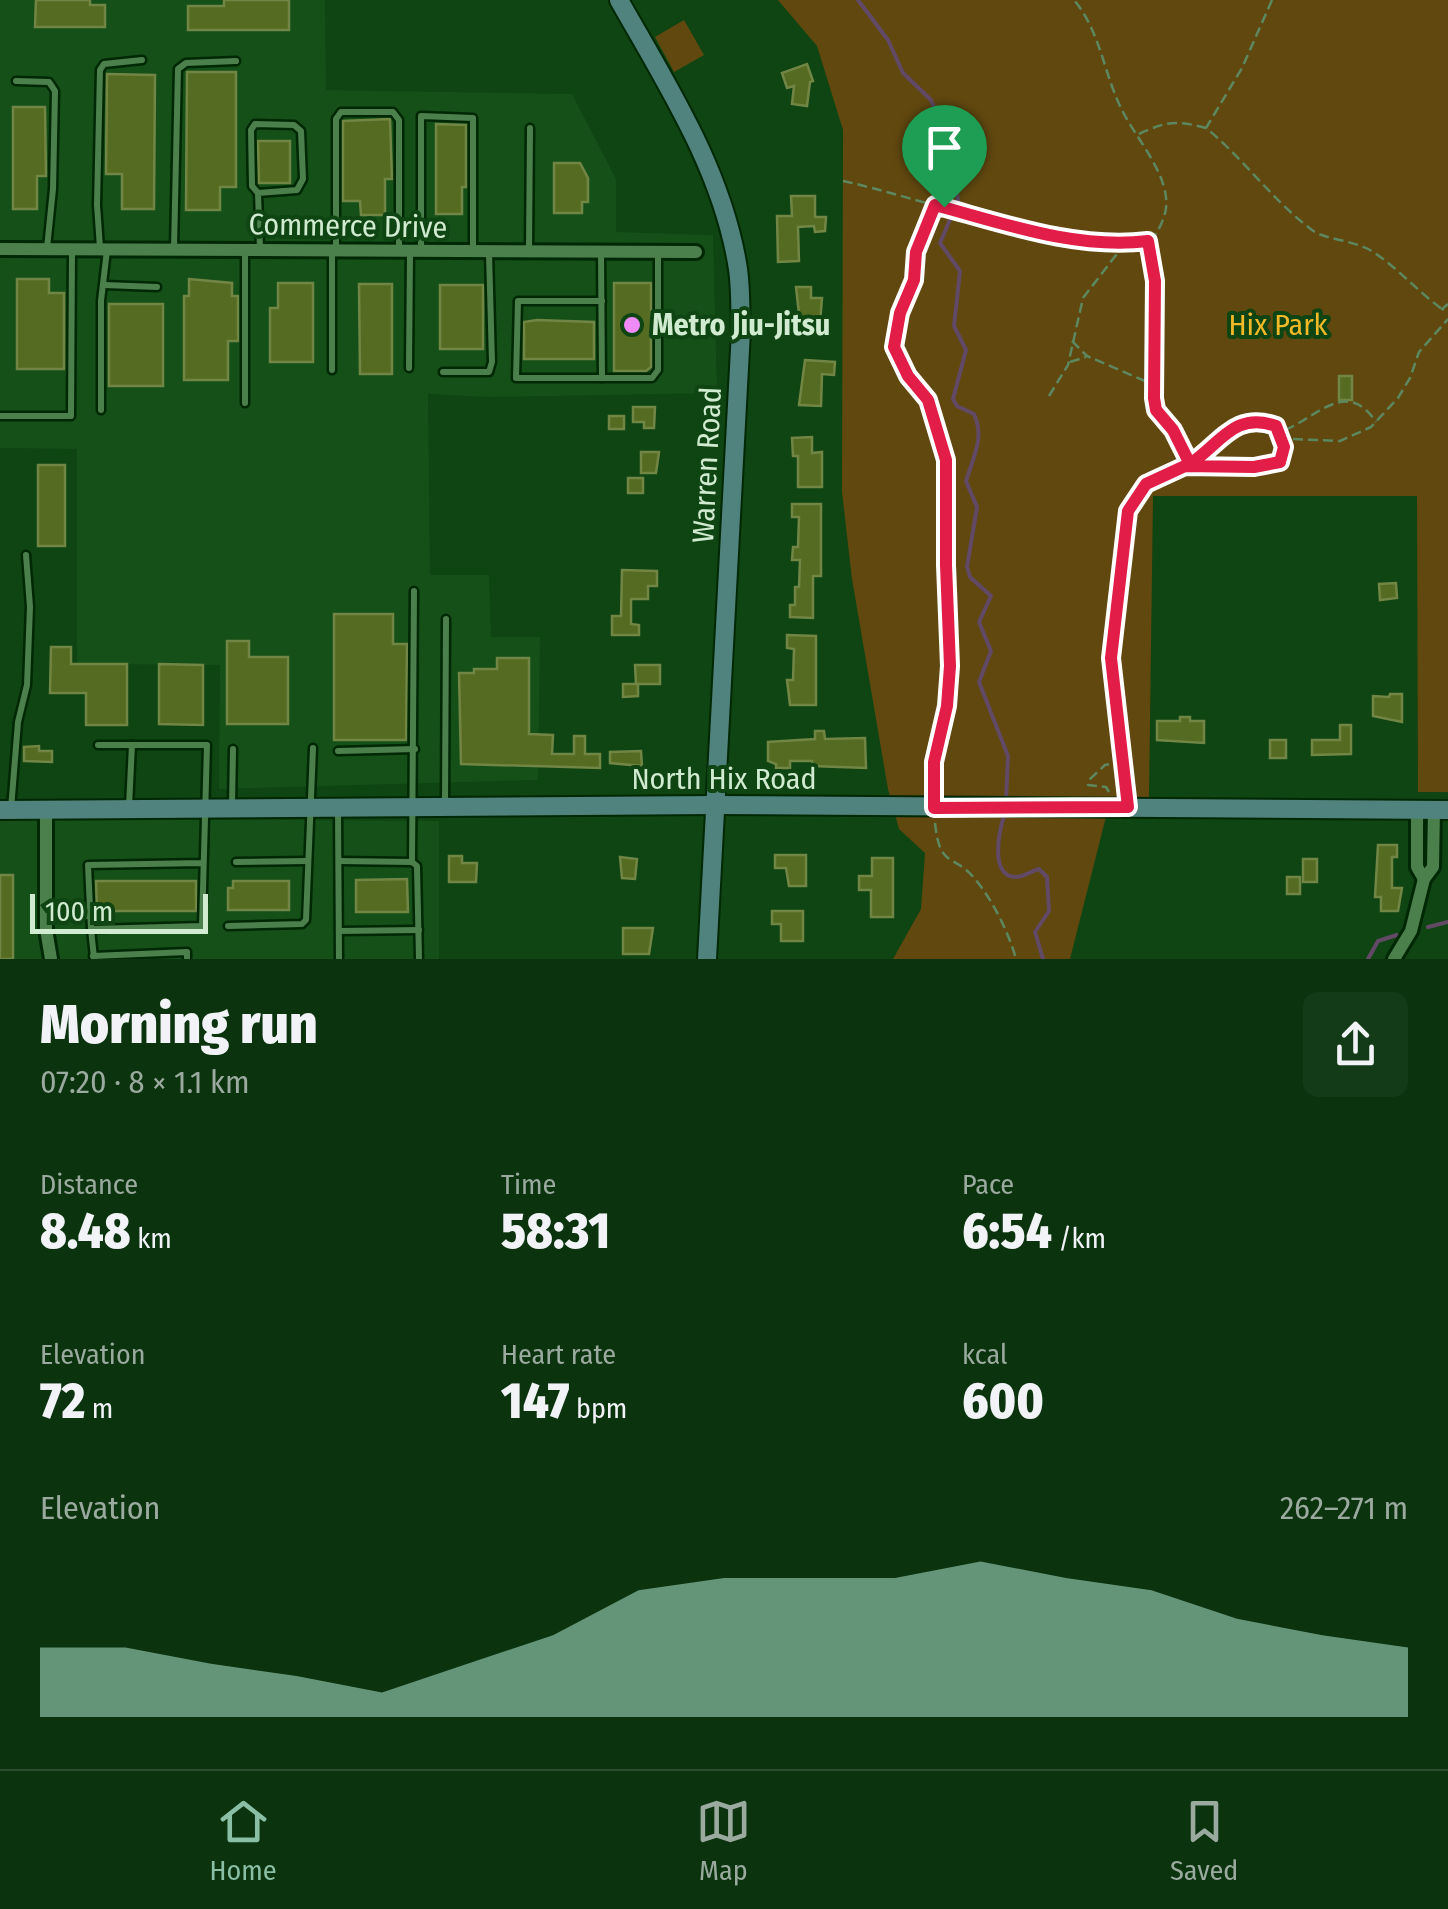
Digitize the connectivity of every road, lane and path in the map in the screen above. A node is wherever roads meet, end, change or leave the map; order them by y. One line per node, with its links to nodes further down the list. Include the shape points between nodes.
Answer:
1 (619, 0): 62 (street, Warren Road, via 704,157 738,270 741,332)
2 (1074, 0): 9 (path)
3 (1272, 0): 8 (path)
4 (142, 60): 17 (lane, via 100,70 97,205)
5 (236, 61): 18 (lane, via 178,69)
6 (16, 80): 16 (lane, via 49,82 55,91)
7 (530, 128): 22 (lane)
8 (1206, 128): 9 (path, via 1164,122); 33 (path, via 1316,234 1370,250)
9 (1138, 135): 13 (path, via 1166,208)
10 (843, 181): 12 (path)
11 (258, 193): 11 (lane, via 252,186 255,124 294,124 301,130 303,179 297,190); 20 (lane)
12 (935, 205): 14 (path, via 1040,232); 71 (path, via 916,252 894,347 928,400 946,460 950,666 934,762)
13 (1148, 241): 14 (path); 43 (path, via 1155,281)
14 (1124, 244): 36 (path, via 1083,298)
15 (0, 249): 16 (street, Commerce Drive)
16 (47, 249): 19 (street, Commerce Drive)
17 (104, 249): 18 (street, Commerce Drive); 19 (street, Commerce Drive); 29 (lane)
18 (174, 249): 20 (street, Commerce Drive)
19 (72, 250): 47 (lane, via 71,416)
20 (252, 250): 21 (street, Commerce Drive); 45 (lane)
21 (334, 252): 26 (street, Commerce Drive); 26 (lane, via 336,119 342,112 393,112); 40 (lane)
22 (529, 252): 23 (street, Commerce Drive); 28 (street, Commerce Drive)
23 (601, 252): 24 (street, Commerce Drive); 31 (lane)
24 (658, 252): 25 (street, Commerce Drive); 42 (lane, via 658,370 652,378)
25 (696, 252)
26 (410, 253): 27 (street, Commerce Drive); 27 (lane, via 421,116 473,118); 39 (lane)
27 (473, 253): 28 (street, Commerce Drive)
28 (489, 253): 41 (lane, via 489,372)
29 (105, 285): 30 (lane); 46 (lane)
30 (157, 287)
31 (602, 301): 42 (lane); 42 (lane, via 518,301 516,378)
32 (1448, 304): 33 (path)
33 (1442, 309): 34 (path)
34 (1448, 312)
35 (1448, 319): 48 (path)
36 (1072, 340): 37 (path); 38 (path)
37 (1087, 356): 38 (path); 43 (path)
38 (1068, 364): 44 (path)
39 (409, 368)
40 (332, 370)
41 (444, 372)
42 (602, 378)
43 (1153, 384): 51 (path, via 1156,410)
44 (1049, 396)
45 (245, 403)
46 (102, 410)
47 (0, 416)
48 (1377, 421): 49 (path, via 1367,408 1334,404); 50 (path, via 1340,441)
49 (1279, 432): 51 (lane, via 1258,419 1242,422); 51 (lane, via 1280,462)
50 (1293, 439)
51 (1187, 465): 61 (lane, via 1146,484 1128,511 1111,658)
52 (26, 555): 73 (lane, via 27,685)
53 (414, 591): 59 (lane)
54 (446, 619): 68 (lane)
55 (98, 745): 56 (lane)
56 (132, 745): 63 (lane, via 208,745); 69 (lane)
57 (232, 748): 64 (lane)
58 (313, 748): 65 (lane)
59 (415, 749): 60 (lane); 67 (lane)
60 (338, 751)
61 (1123, 762): 70 (lane); 70 (path, via 1105,765 1088,780 1088,786 1106,788)
62 (714, 804): 68 (street, North Hix Road); 71 (street, North Hix Road); 91 (street, Warren Road)
63 (204, 806): 64 (street, North Hix Road); 69 (street, North Hix Road); 79 (lane)
64 (232, 806): 65 (street, North Hix Road)
65 (311, 806): 66 (street, North Hix Road); 75 (lane)
66 (338, 806): 67 (street, North Hix Road); 76 (lane)
67 (412, 806): 68 (street, North Hix Road); 78 (lane)
68 (445, 806)
69 (129, 807): 72 (street, North Hix Road)
70 (1121, 807): 71 (street, North Hix Road); 74 (street, North Hix Road)
71 (934, 808): 92 (path, via 939,846 948,861 978,881 1010,935)
72 (46, 809): 73 (street, North Hix Road); 80 (street)
73 (5, 810)
74 (1433, 810): 93 (street, via 1418,868 1424,879 1417,916)
75 (307, 861): 77 (lane); 82 (lane, via 302,924)
76 (339, 861): 78 (lane); 85 (lane)
77 (236, 862)
78 (412, 862): 84 (lane)
79 (203, 863): 81 (lane, via 88,864); 83 (lane, via 202,926)
80 (46, 916): 81 (lane); 87 (street)
81 (89, 916): 83 (lane)
82 (228, 926)
83 (90, 929): 86 (lane)
84 (419, 930): 85 (lane); 90 (lane)
85 (339, 931): 89 (lane)
86 (94, 958): 88 (lane, via 187,952)
87 (51, 959)
88 (187, 959)
89 (339, 959)
90 (419, 959)
91 (707, 959)
92 (1016, 959)
93 (1394, 959)

